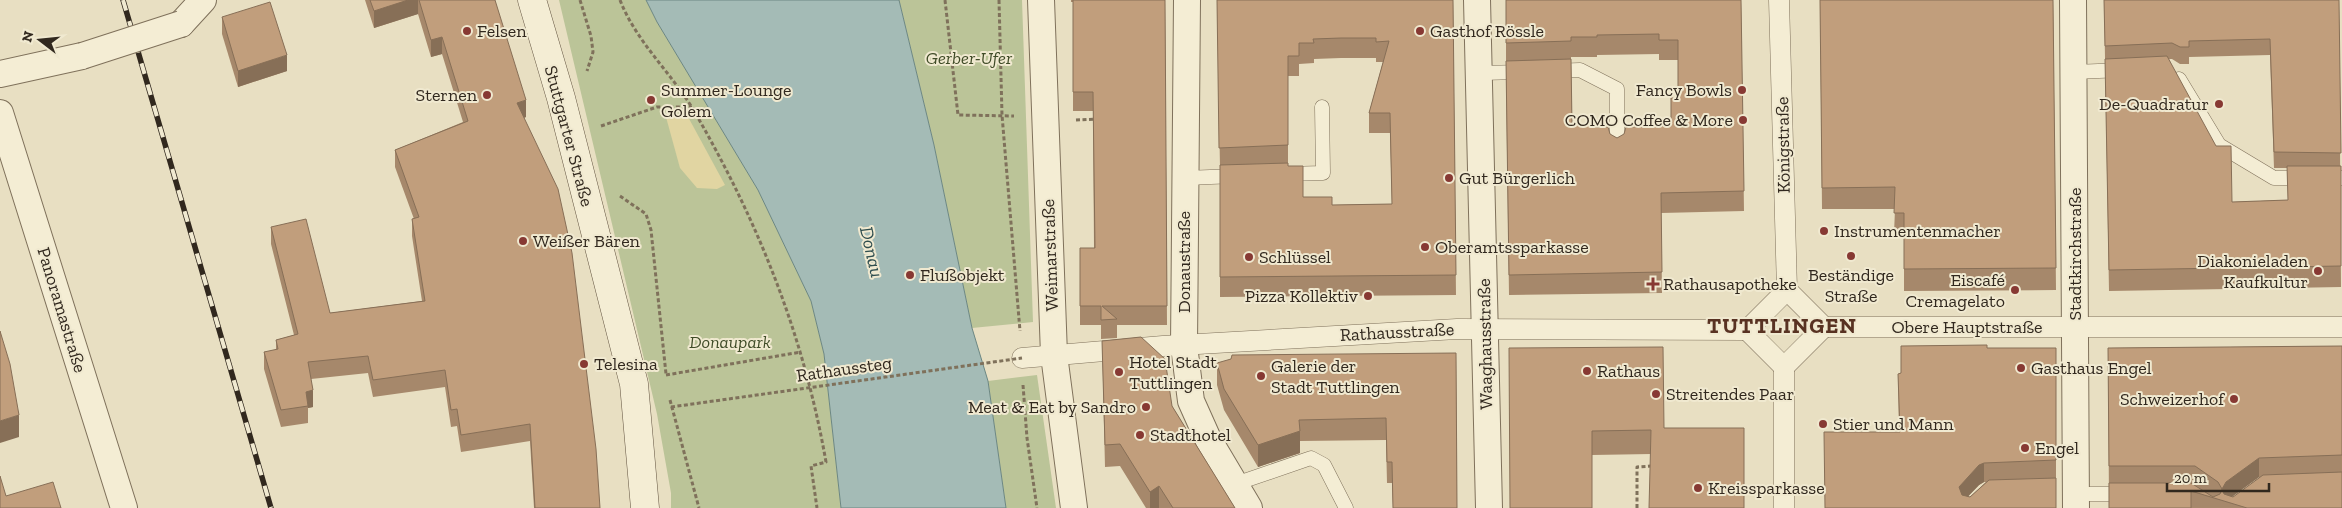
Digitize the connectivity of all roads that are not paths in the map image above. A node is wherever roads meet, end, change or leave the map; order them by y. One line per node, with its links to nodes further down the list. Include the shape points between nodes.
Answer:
1 (203, 0): 12 (street, bridge, via 181,24 82,56)
2 (532, 0): 34 (main road, Stuttgarter Straße, via 561,98 634,384)
3 (1041, 0): 28 (street, Weimarstraße)
4 (1187, 0): 18 (street, Donaustraße)
5 (1477, 0): 11 (street, Waaghausstraße)
6 (1779, 0): 20 (street, Königstraße)
7 (2073, 0): 10 (street, Stadtkirchstraße)
8 (2172, 68): 19 (lane, via 2219,145 2274,178)
9 (2133, 70): 10 (lane)
10 (2074, 72): 24 (street, Stadtkirchstraße)
11 (1479, 73): 15 (lane, via 1580,70 1617,89); 23 (street, Waaghausstraße)
12 (0, 74)
13 (1322, 107): 16 (lane, via 1323,173)
14 (0, 113): 33 (street, Panoramastraße)
15 (1617, 150)
16 (1274, 175)
17 (1254, 176): 18 (lane)
18 (1185, 178): 26 (street, Donaustraße)
19 (2342, 178)
20 (1787, 290): 21 (street); 25 (street)
21 (1824, 327): 24 (street, Obere Hauptstraße); 29 (street)
22 (2342, 327): 24 (street, Obere Hauptstraße)
23 (1485, 328): 25 (street, Rathausstraße); 26 (street, Rathausstraße); 38 (street, Waaghausstraße)
24 (2076, 328): 32 (street, Stadtkirchstraße)
25 (1747, 330): 29 (street)
26 (1184, 346): 28 (street, Rathausstraße); 30 (street, Donaustraße, via 1191,401 1208,439)
27 (1021, 349): 28 (street, Rathausstraße)
28 (1054, 355): 35 (street, Weimarstraße)
29 (1784, 367): 39 (street)
30 (1235, 484): 36 (street, Donaustraße); 37 (lane, via 1311,458 1324,465)
31 (2145, 494): 32 (lane)
32 (2072, 495)
33 (124, 508)
34 (645, 508)
35 (1074, 508)
36 (1249, 508)
37 (1346, 508)
38 (1489, 508)
39 (1784, 508)

